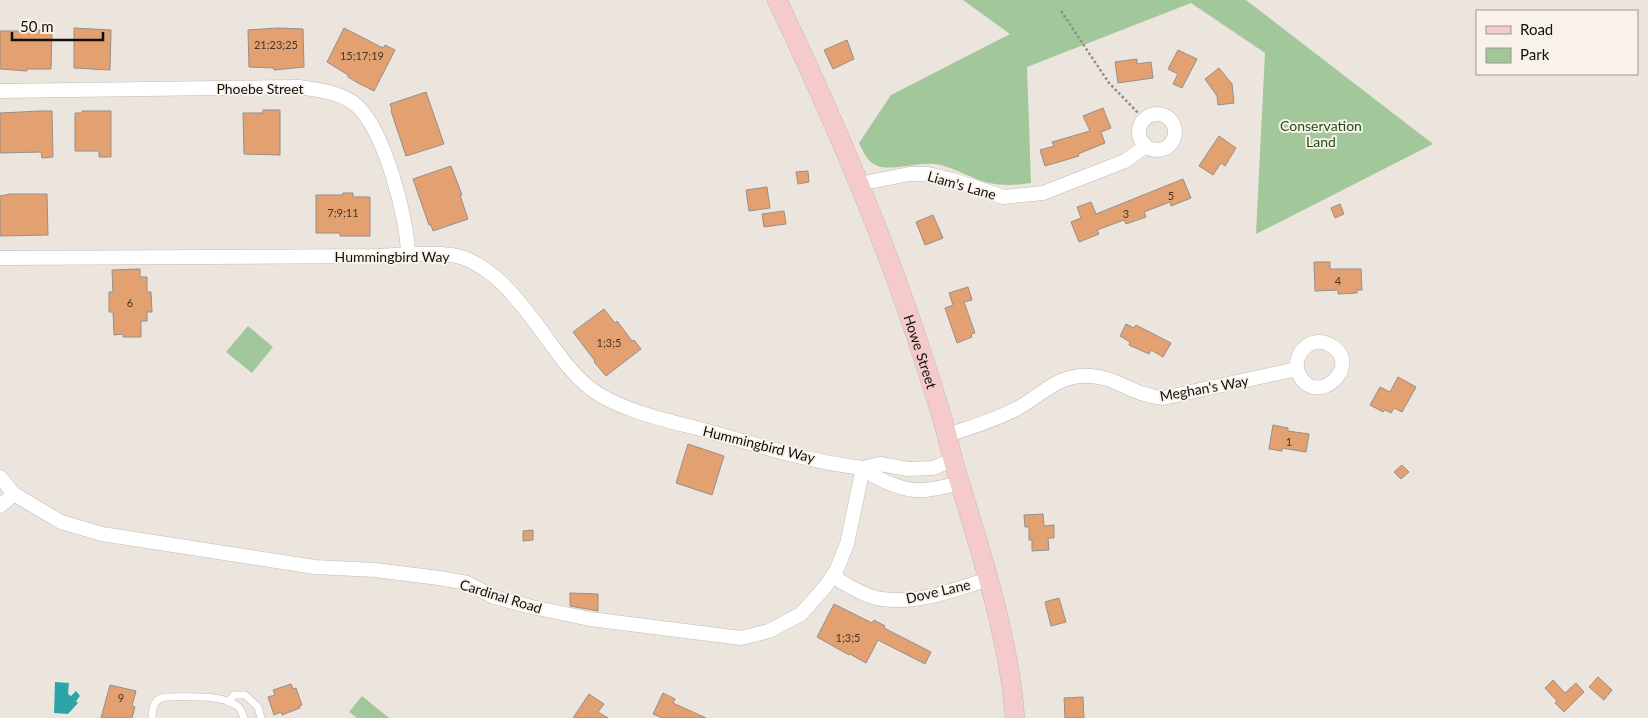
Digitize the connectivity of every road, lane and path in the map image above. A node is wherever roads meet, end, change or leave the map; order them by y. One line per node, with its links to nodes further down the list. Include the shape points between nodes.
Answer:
1 (778, 0): 6 (street, Howe Street)
2 (1061, 11): 4 (path, via 1109,83)
3 (0, 91): 7 (street, Phoebe Street, via 299,87 329,91 355,104 368,118 383,148 402,213)
4 (1144, 119): 5 (street, via 1139,130); 5 (street, via 1150,115 1162,115 1172,122 1174,133 1166,147 1156,150)
5 (1146, 146): 6 (street, Liam's Lane, via 1125,161 1043,193 1004,197 928,174 909,174)
6 (859, 184): 10 (street, Howe Street, via 902,294)
7 (408, 255): 8 (street, Hummingbird Way); 12 (street, Hummingbird Way, via 462,257 494,275 577,376 591,389 614,402 782,452)
8 (0, 258)
9 (1297, 369): 10 (street, Meghan's Way, via 1163,398 1142,395 1101,377 1075,377 1049,386 1017,409)
10 (948, 435): 11 (street, Howe Street)
11 (953, 460): 12 (street, Hummingbird Way, via 933,468 908,469 880,464); 14 (street, Howe Street)
12 (863, 468): 14 (street, Hummingbird Way, via 881,479 914,489); 17 (street, Cardinal Road, via 846,544)
13 (0, 477): 15 (street, Cardinal Road)
14 (960, 483): 18 (street, Howe Street)
15 (14, 494): 16 (street); 17 (street, Cardinal Road, via 60,522 102,534 315,567 439,578 467,583 494,596 523,604 590,619 741,638 769,632 801,614)
16 (0, 506)
17 (833, 576): 18 (street, Dove Lane, via 867,595 886,600 951,590)
18 (988, 579): 23 (street, Howe Street, via 1001,624)
19 (228, 702): 20 (lane, via 165,697 153,705); 21 (lane, via 241,709); 22 (lane, via 234,695 245,694 258,707)
20 (152, 718)
21 (244, 718)
22 (261, 718)
23 (1015, 718)

